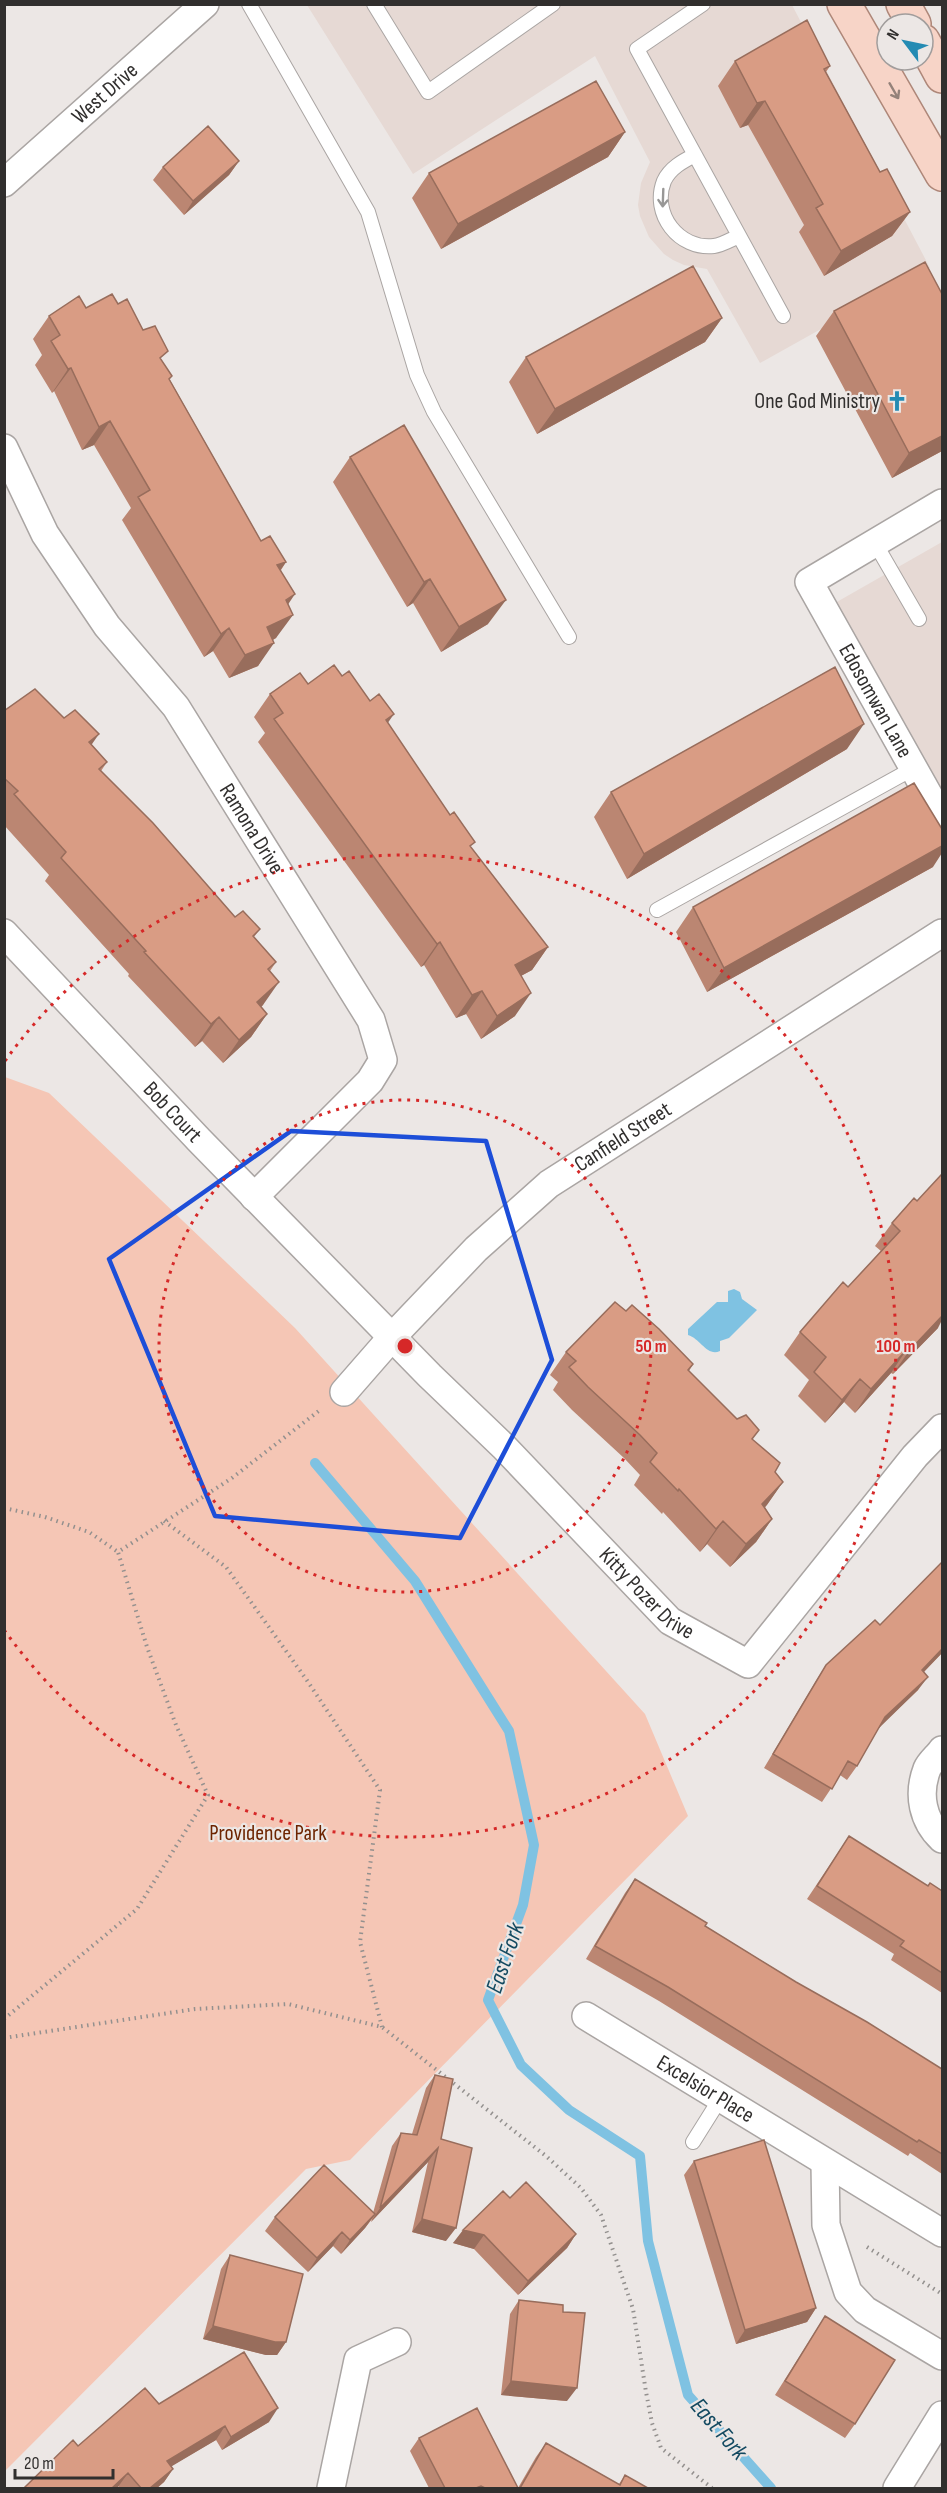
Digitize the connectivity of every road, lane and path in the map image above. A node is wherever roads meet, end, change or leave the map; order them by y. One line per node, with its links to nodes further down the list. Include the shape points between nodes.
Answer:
1 (205, 4): 9 (street, West Drive)
2 (249, 4): 16 (lane, via 368,212 417,375 434,412)
3 (374, 4): 4 (lane, via 428,92)
4 (553, 4)
5 (703, 4): 7 (lane, via 637,49)
6 (844, 4): 8 (main road, one-way to 8)
7 (695, 155): 10 (lane); 10 (lane, one-way to 10, via 677,164 664,181 661,201 666,221 678,236 695,245 715,246)
8 (942, 174)
9 (4, 183)
10 (740, 236): 11 (lane)
11 (783, 316)
12 (4, 448): 22 (street, Ramona Drive, via 45,534 106,626 176,707 371,1020 383,1060 374,1074)
13 (942, 504): 14 (street)
14 (875, 543): 15 (lane); 17 (street, Edosomwan Lane, via 809,582)
15 (919, 619)
16 (569, 637)
17 (914, 768): 18 (street, Edosomwan Lane); 19 (lane)
18 (942, 819)
19 (657, 910)
20 (4, 933): 22 (street, Bob Court)
21 (942, 933): 24 (street, Canfield Street, via 549,1184 476,1249)
22 (254, 1197): 23 (street, Bob Court)
23 (346, 1288): 24 (street, Kitty Pozer Drive)
24 (392, 1336): 25 (street, Canfield Street); 26 (street, Kitty Pozer Drive, via 670,1621 748,1664 915,1456)
25 (344, 1392): 28 (path, via 232,1478)
26 (942, 1428)
27 (4, 1508): 29 (path, via 89,1532)
28 (164, 1521): 29 (path); 34 (path, via 226,1567 380,1790 360,1942)
29 (118, 1552): 33 (path, via 147,1647 208,1795 137,1909)
30 (942, 1750): 31 (street, via 928,1768 922,1802 930,1828)
31 (942, 1839)
32 (586, 2016): 36 (street, Excelsior Place)
33 (4, 2019)
34 (382, 2027): 35 (path, via 288,2004 195,2009); 46 (path, via 509,2125 581,2188 601,2215 633,2309 652,2423 662,2448)
35 (4, 2038)
36 (720, 2099): 37 (lane); 38 (street, Excelsior Place)
37 (693, 2142)
38 (825, 2163): 39 (street); 40 (street, Excelsior Place)
39 (826, 2222): 41 (path); 43 (street, via 848,2292 865,2310)
40 (942, 2233)
41 (942, 2294)
42 (397, 2342): 45 (street, via 358,2360)
43 (942, 2356)
44 (942, 2415): 47 (street)
45 (331, 2488)
46 (712, 2488)
47 (897, 2488)

